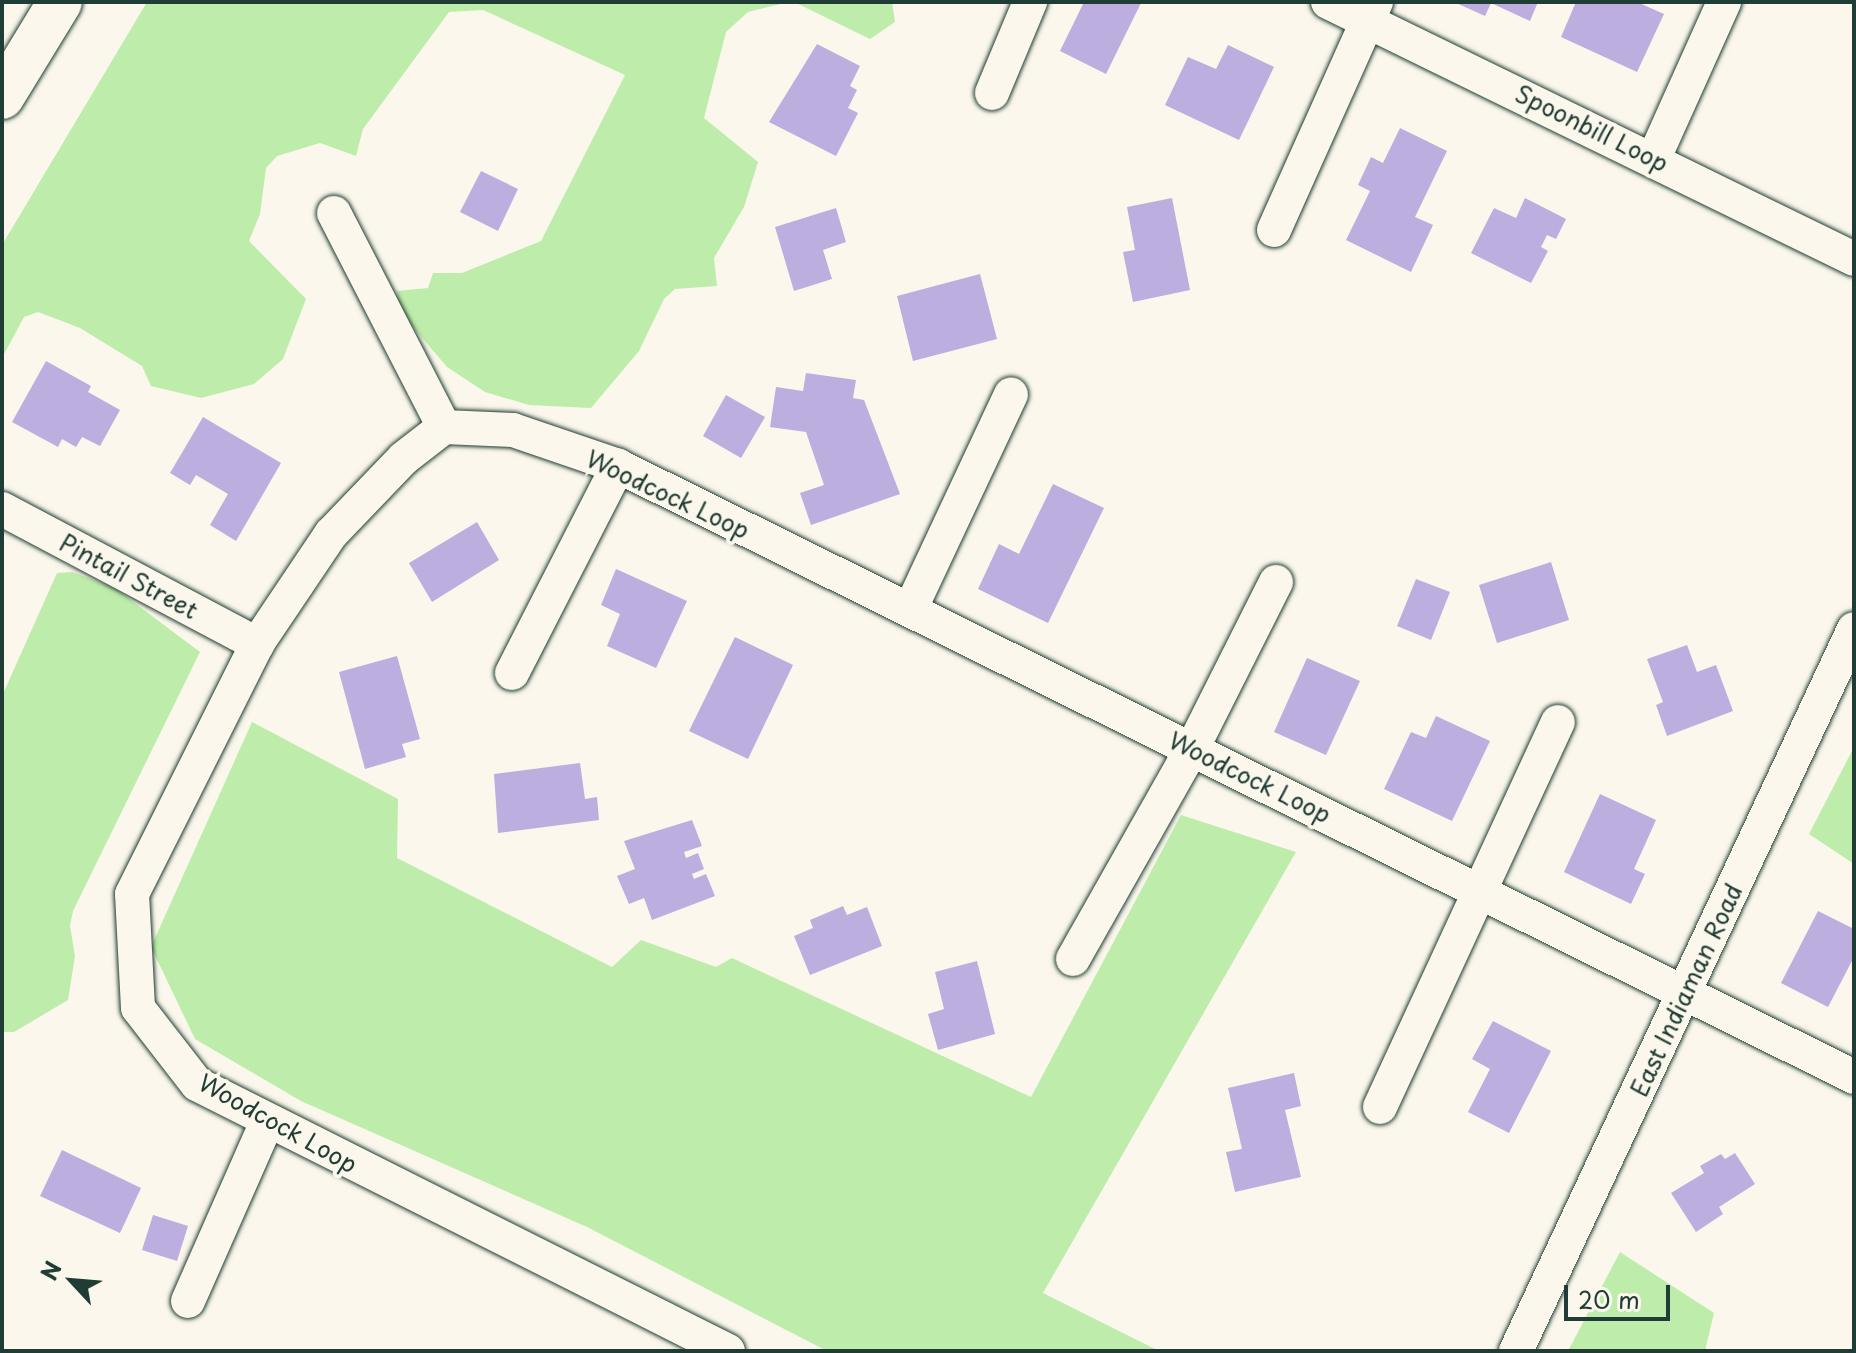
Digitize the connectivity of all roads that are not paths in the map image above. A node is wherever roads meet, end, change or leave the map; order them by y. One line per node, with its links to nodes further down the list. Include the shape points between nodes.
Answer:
1 (60, 2): 7 (main road)
2 (1030, 2): 6 (street)
3 (1328, 2): 5 (street, Spoonbill Loop)
4 (1724, 2): 8 (street)
5 (1371, 11): 8 (street, Spoonbill Loop); 10 (street)
6 (992, 93)
7 (2, 97)
8 (1654, 158): 11 (street, Spoonbill Loop)
9 (334, 213): 13 (street)
10 (1274, 230)
11 (1854, 259)
12 (1011, 394): 17 (street)
13 (444, 427): 14 (street, Woodcock Loop, via 513,430); 19 (street, Woodcock Loop, via 404,458 331,534)
14 (618, 466): 17 (street, Woodcock Loop); 20 (street)
15 (2, 509): 19 (street, Pintail Street)
16 (1276, 582): 22 (street)
17 (910, 610): 22 (street, Woodcock Loop)
18 (1854, 629): 25 (street, East Indiaman Road)
19 (257, 644): 28 (street, Woodcock Loop, via 132,894 138,1008 197,1084)
20 (512, 673)
21 (1558, 722): 23 (street)
22 (1192, 749): 23 (street, Woodcock Loop); 24 (street)
23 (1481, 891): 25 (street, Woodcock Loop); 27 (street)
24 (1073, 959)
25 (1686, 992): 26 (street, Woodcock Loop); 31 (street, East Indiaman Road)
26 (1854, 1077)
27 (1380, 1107)
28 (267, 1122): 29 (street); 30 (street, Woodcock Loop)
29 (188, 1301)
30 (728, 1351)
31 (1516, 1351)

